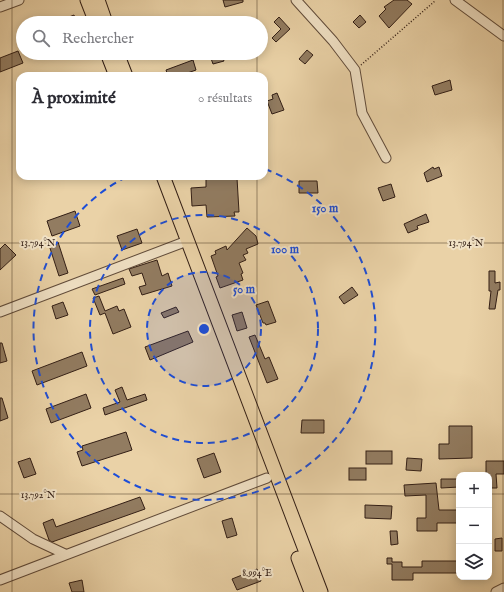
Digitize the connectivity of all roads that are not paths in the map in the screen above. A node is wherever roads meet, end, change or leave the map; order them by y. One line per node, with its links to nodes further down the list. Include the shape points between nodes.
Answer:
1 (19, 0): 6 (street)
2 (87, 0): 7 (highway)
3 (98, 0): 8 (highway)
4 (296, 0): 14 (street, via 355,70 362,113)
5 (455, 0): 9 (street)
6 (0, 7)
7 (93, 16)
8 (104, 16)
9 (504, 36)
10 (110, 60): 12 (highway)
11 (120, 60): 13 (highway)
12 (114, 72)
13 (124, 72)
14 (386, 158)
15 (157, 180): 17 (highway)
16 (163, 180): 17 (highway)
17 (165, 193): 18 (highway)
18 (184, 243): 19 (street); 20 (highway)
19 (0, 312)
20 (225, 348): 21 (highway); 27 (highway)
21 (267, 478): 23 (street); 26 (highway)
22 (0, 516): 23 (street, via 33,539)
23 (65, 554): 24 (street)
24 (0, 580)
25 (504, 588): 28 (street)
26 (310, 592)
27 (320, 592)
28 (496, 592)

